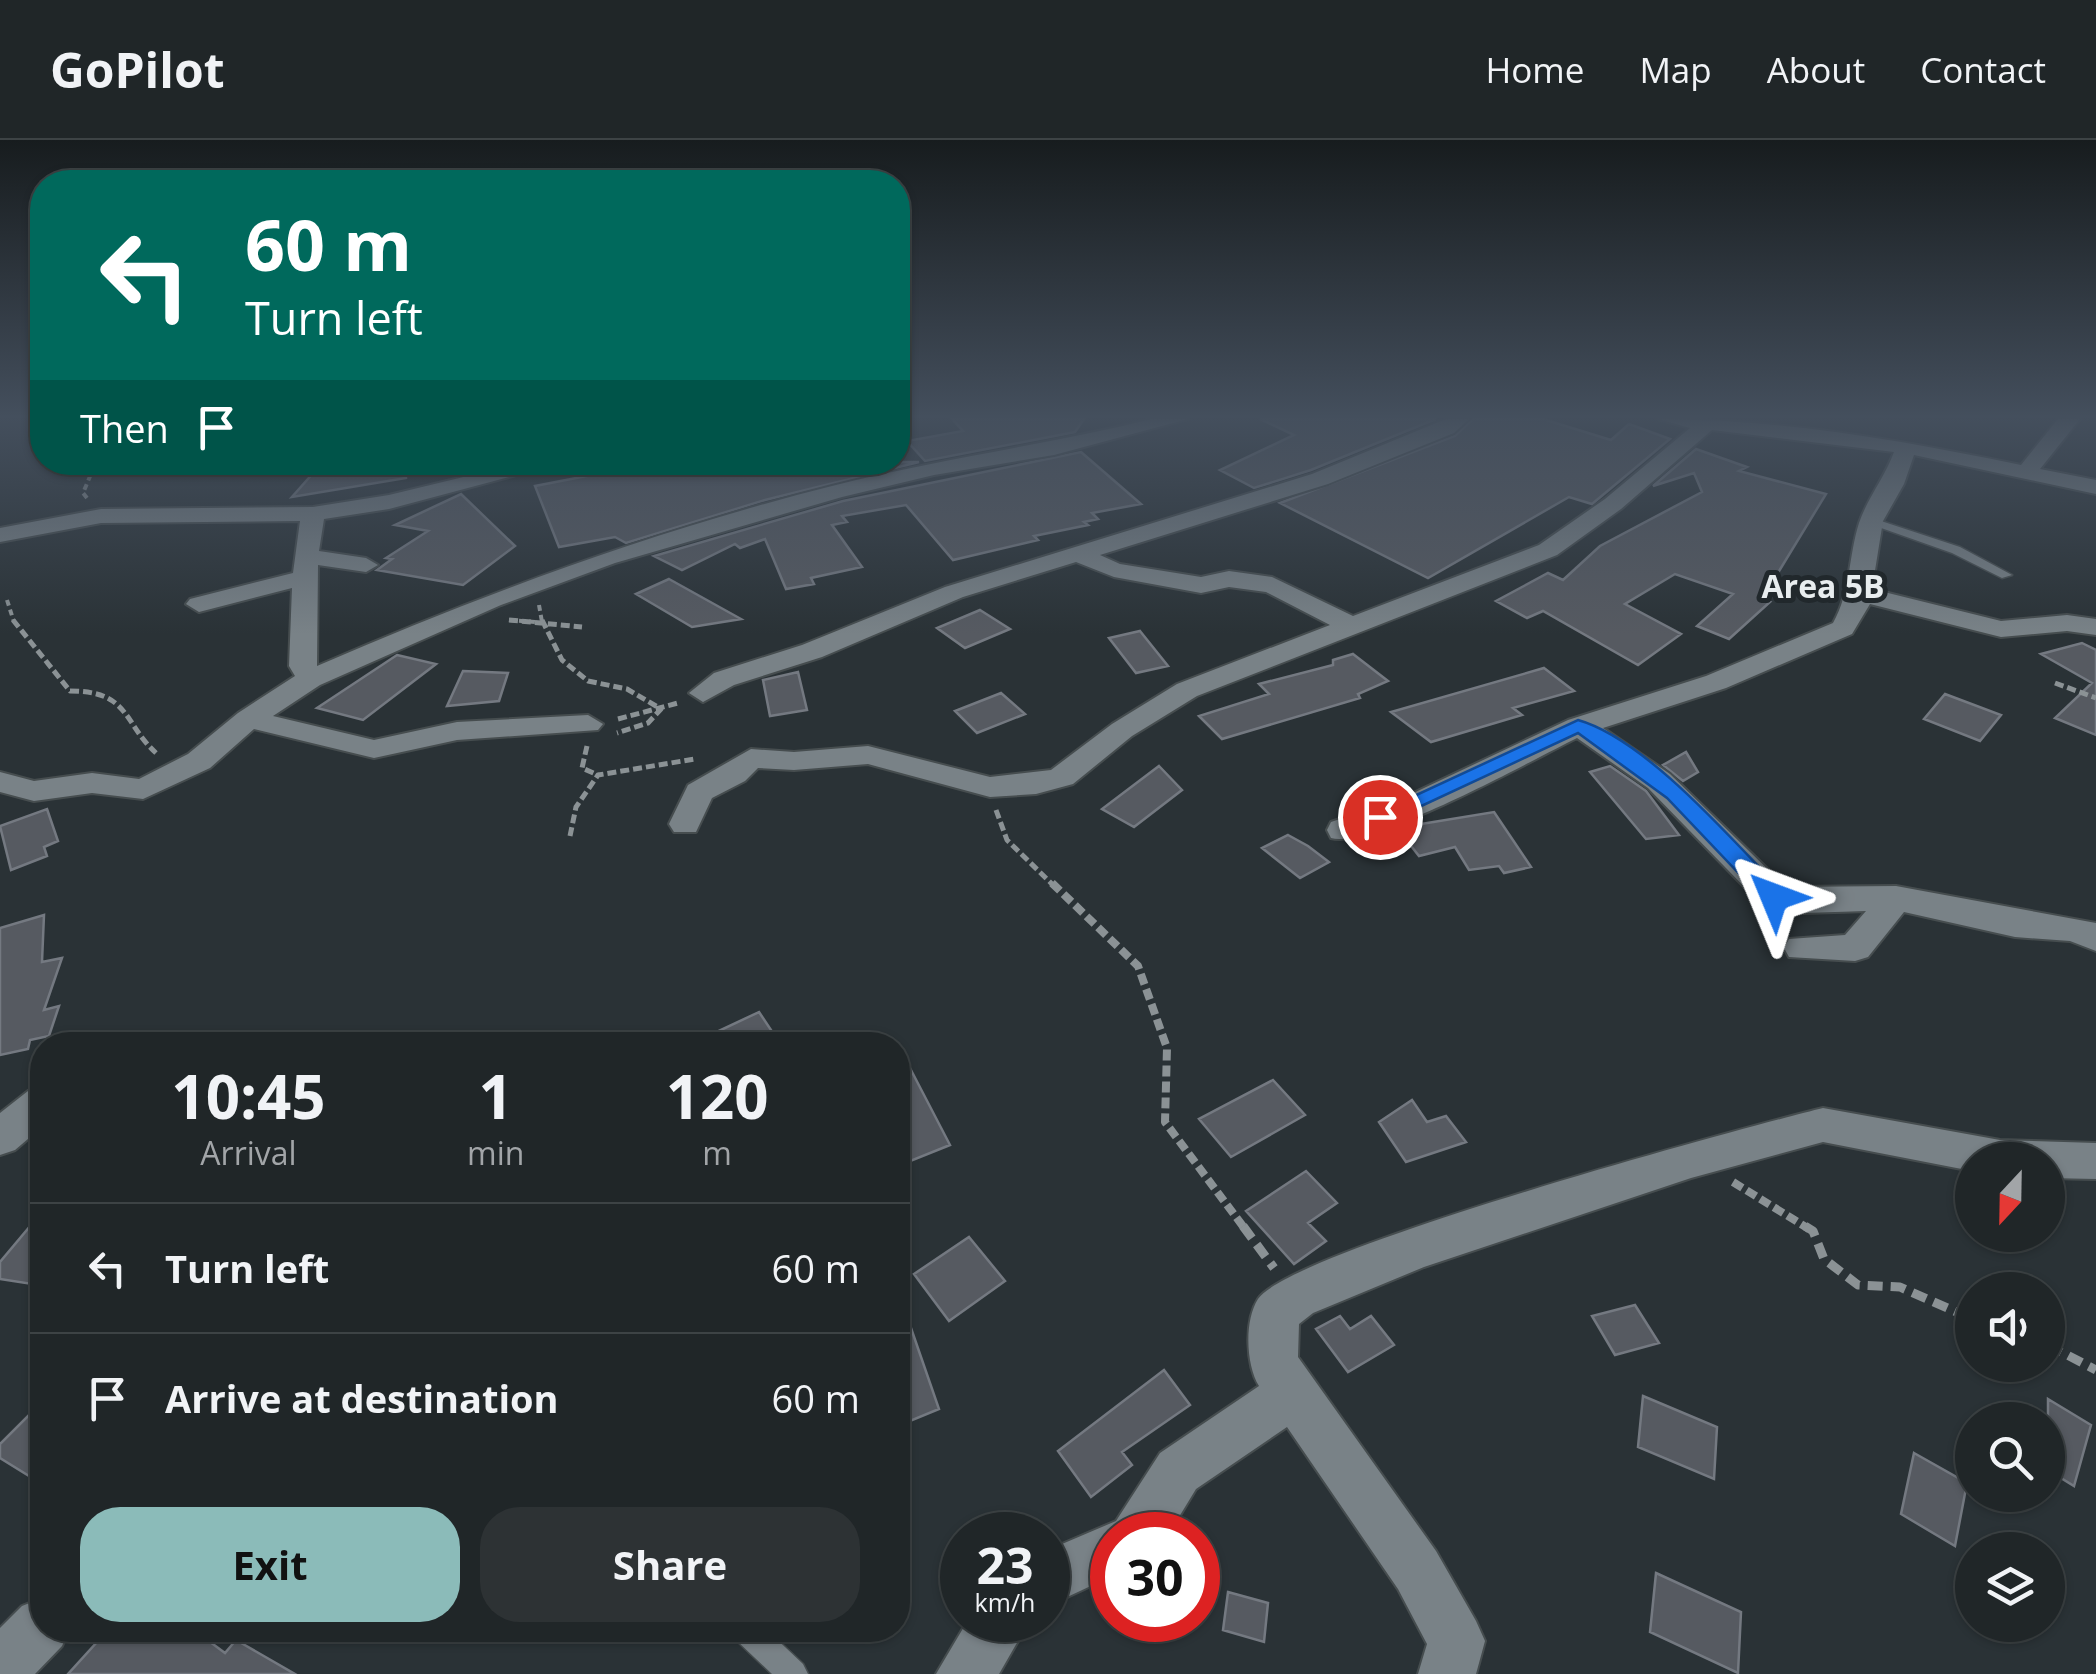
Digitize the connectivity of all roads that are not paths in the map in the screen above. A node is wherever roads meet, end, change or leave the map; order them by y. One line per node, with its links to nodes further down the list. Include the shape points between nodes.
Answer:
1 (437, 491): 6 (street)
2 (840, 491): 17 (street, via 706,526 535,584)
3 (1283, 491): 9 (street)
4 (1629, 491): 15 (street, via 1548,550)
5 (1890, 491): 7 (street)
6 (313, 514): 8 (street, via 101,516); 11 (street)
7 (1871, 521): 12 (lane); 13 (street)
8 (0, 534)
9 (1078, 554): 15 (street, via 1114,570 1201,585 1230,579 1272,586); 18 (street, via 954,592 812,651 724,678)
10 (366, 566): 11 (street)
11 (306, 567): 14 (street); 17 (street, via 303,666)
12 (2006, 575)
13 (1858, 594): 16 (street, via 2001,629); 20 (street, via 1843,628 1804,647)
14 (200, 604)
15 (1352, 626): 23 (street, via 1187,690 1122,730 1084,764 1036,784 990,786 868,754 751,758 699,792)
16 (2096, 627)
17 (310, 679): 19 (street)
18 (703, 693)
19 (248, 719): 21 (street, via 374,749 457,731); 22 (street, via 181,772 143,789 92,783 34,791)
20 (1578, 726): 24 (street, via 1416,804); 25 (street, via 1674,794 1774,897 1797,903)
21 (597, 731)
22 (0, 782)
23 (685, 824)
24 (1344, 830)
25 (1896, 898): 26 (street, via 2015,924); 27 (street, via 1855,948)
26 (2089, 928)
27 (1802, 948)
28 (30, 1113): 29 (street)
29 (0, 1137)
30 (1955, 1150): 33 (street, via 1823,1125 1690,1160 1418,1248 1296,1297 1276,1312 1273,1364)
31 (2065, 1160): 32 (street)
32 (2096, 1161)
33 (1293, 1392): 34 (street, via 1178,1470); 41 (street, via 1425,1584 1456,1641)
34 (1152, 1512)
35 (30, 1639): 38 (street)
36 (759, 1642): 39 (lane)
37 (987, 1642): 40 (street)
38 (0, 1670)
39 (792, 1674)
40 (965, 1674)
41 (1447, 1674)

